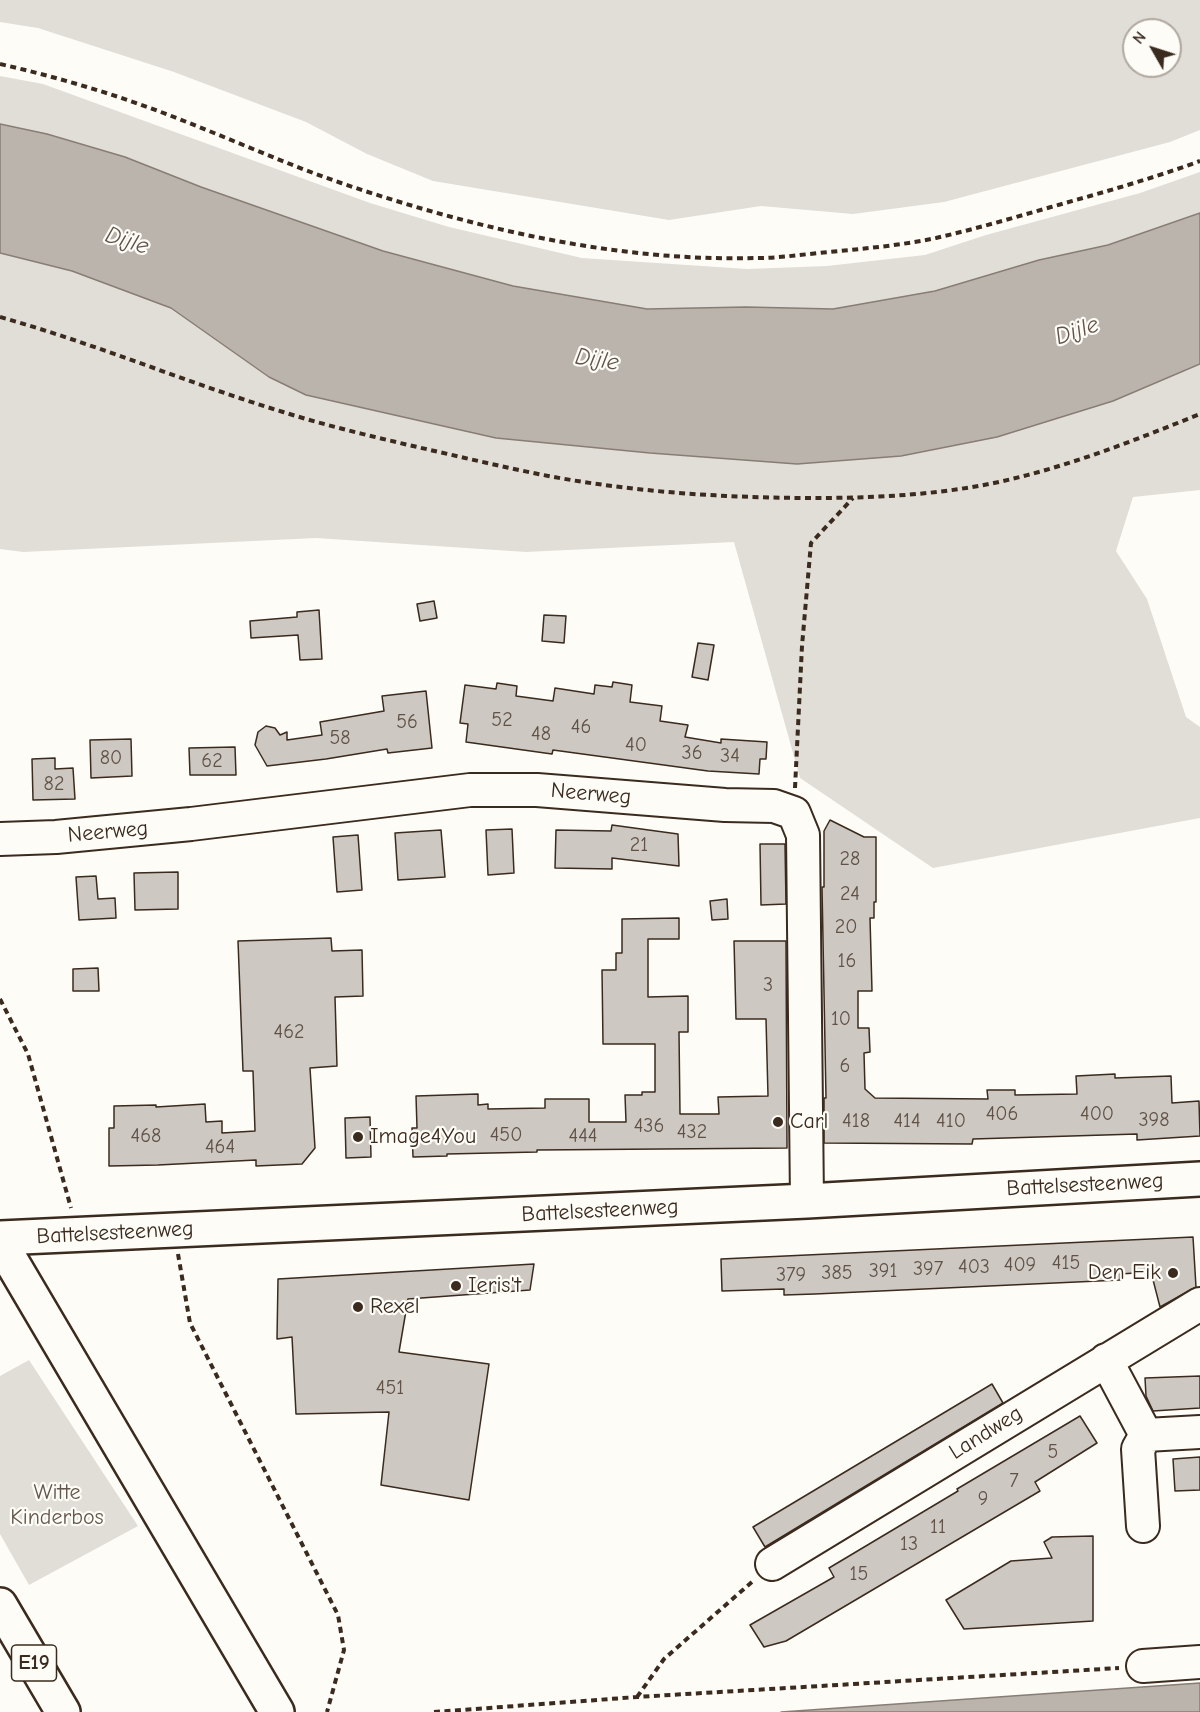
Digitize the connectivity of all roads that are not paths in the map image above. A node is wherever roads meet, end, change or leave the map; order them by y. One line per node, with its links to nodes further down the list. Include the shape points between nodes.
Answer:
1 (0, 839): 3 (street, Neerweg, via 191,824 470,790 537,790 774,806 794,813 803,835)
2 (1200, 1179): 3 (main road, Battelsesteenweg)
3 (807, 1201): 4 (main road, Battelsesteenweg)
4 (0, 1240): 15 (main road)
5 (1200, 1304): 6 (street, Landweg)
6 (1106, 1360): 8 (street); 10 (street, Landweg)
7 (1200, 1432): 8 (street)
8 (1146, 1435): 9 (street, via 1138,1449)
9 (1143, 1526)
10 (772, 1564)
11 (2, 1609): 14 (main road, E19)
12 (1200, 1662): 13 (street)
13 (1143, 1666)
14 (63, 1712)
15 (277, 1712)

